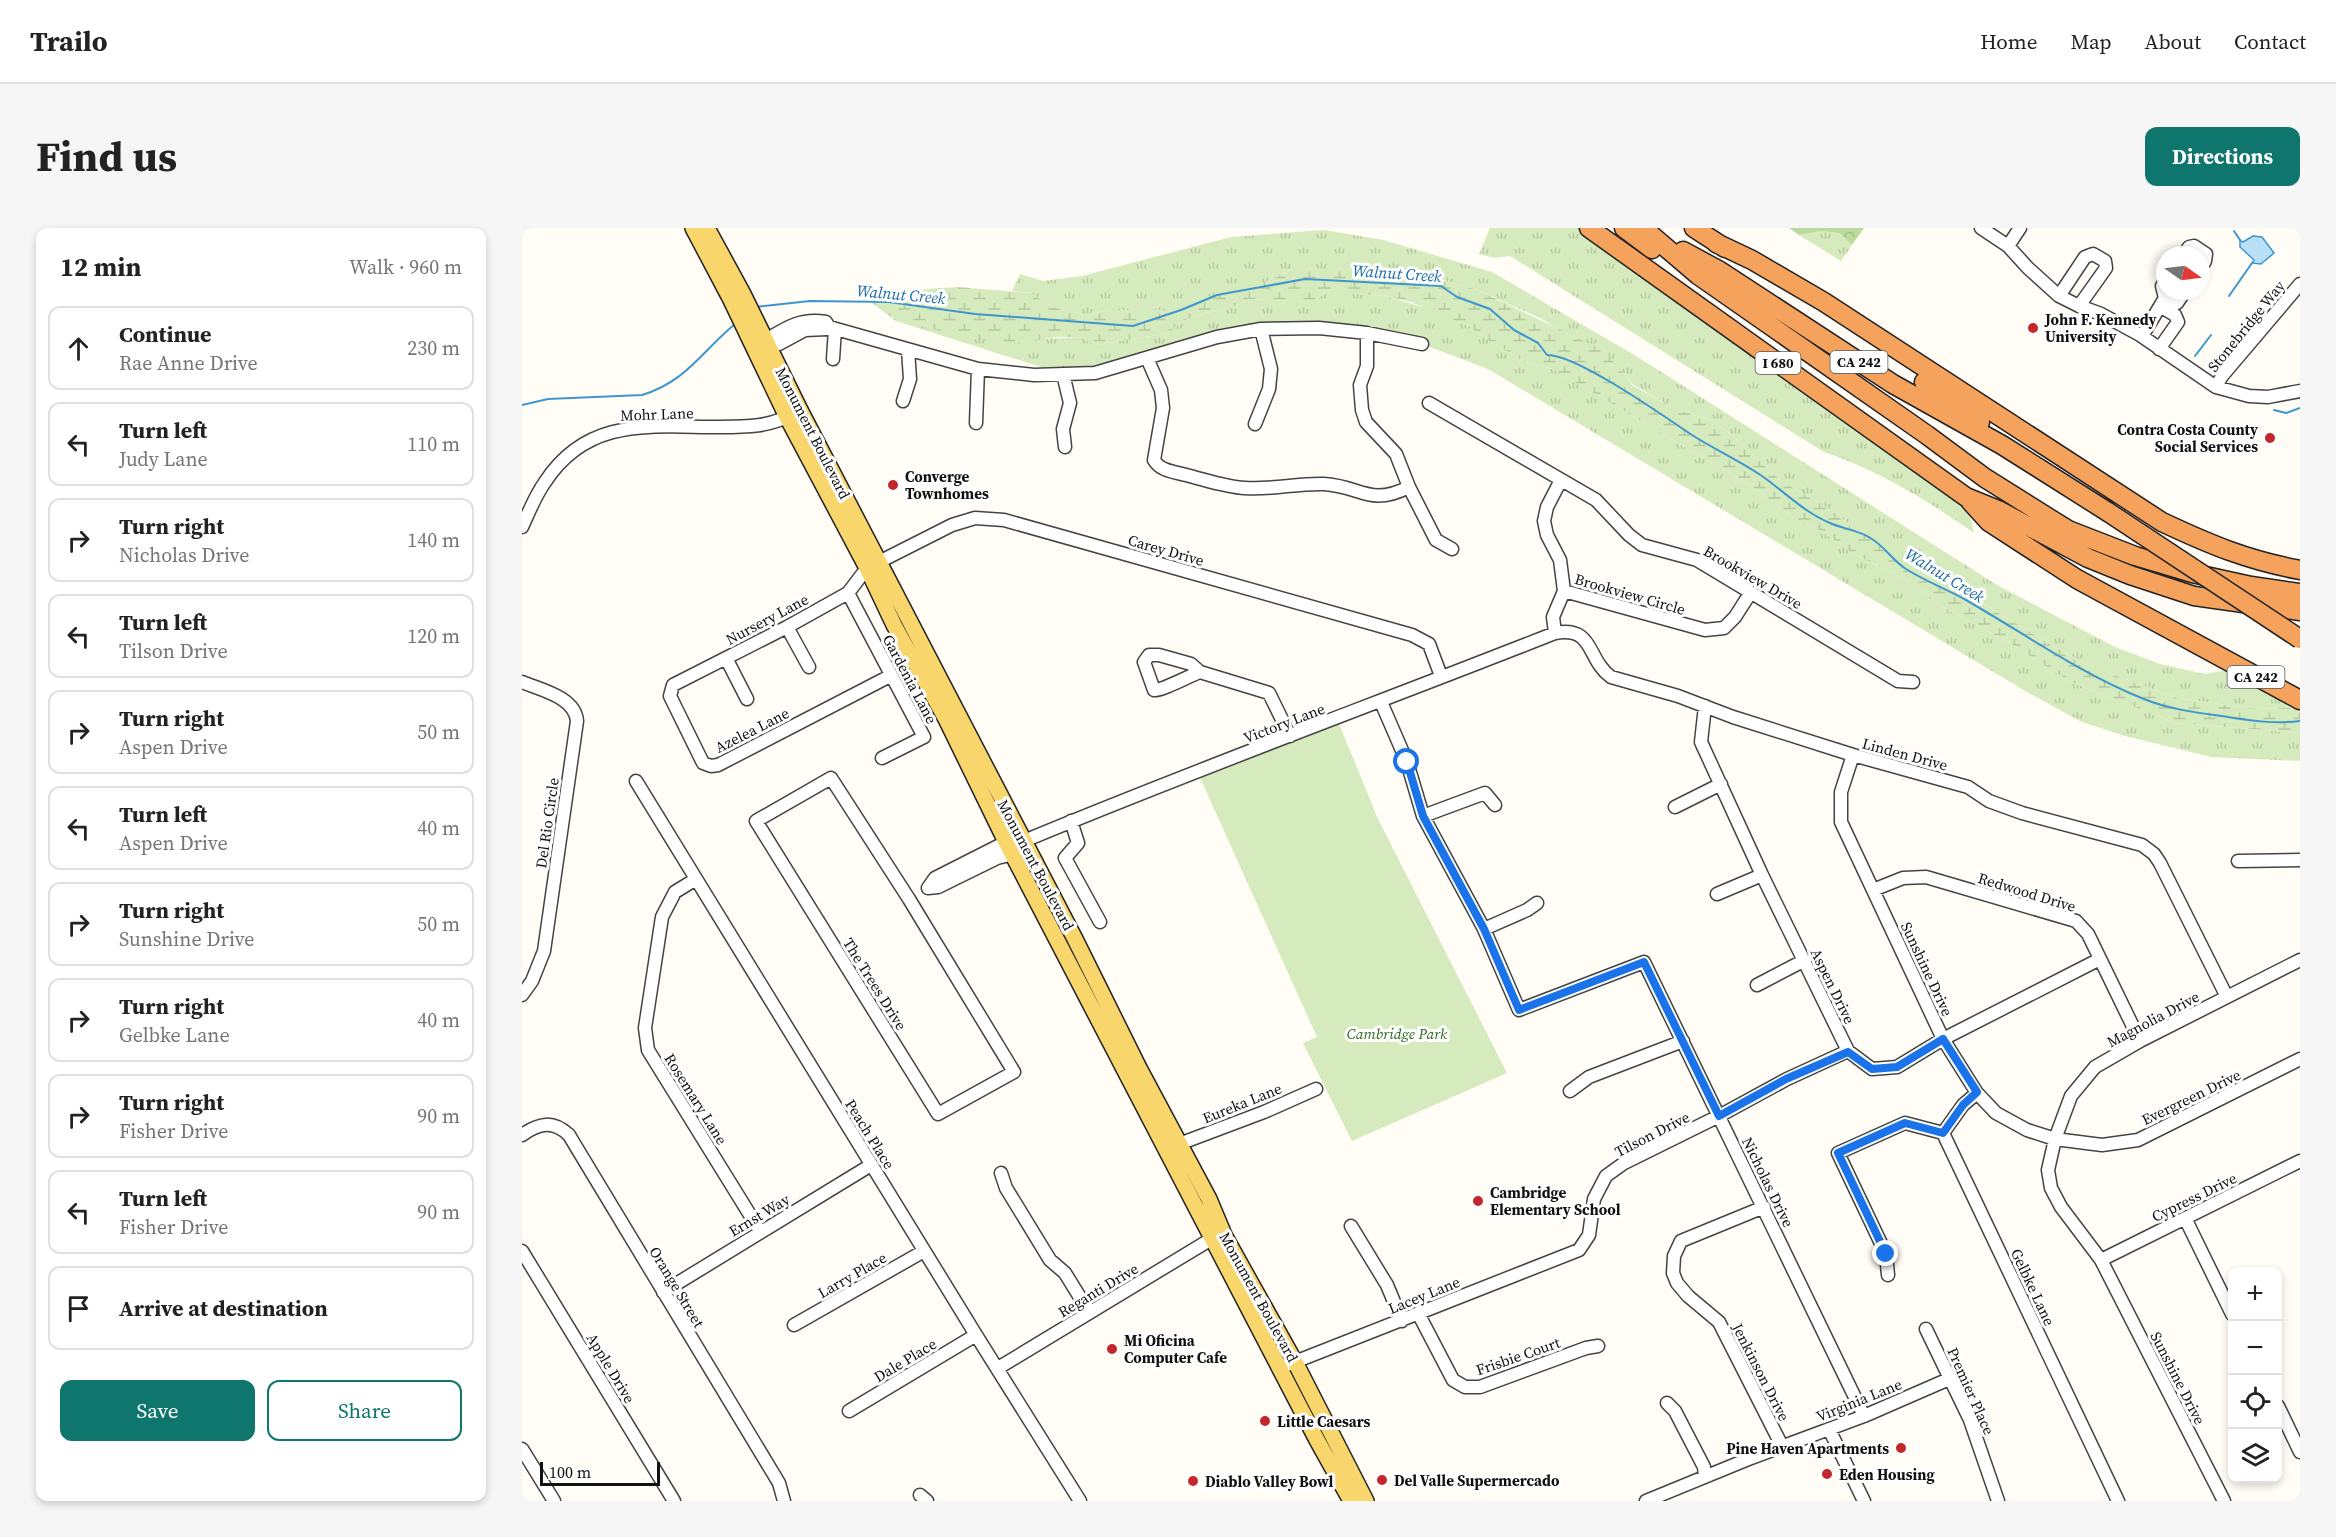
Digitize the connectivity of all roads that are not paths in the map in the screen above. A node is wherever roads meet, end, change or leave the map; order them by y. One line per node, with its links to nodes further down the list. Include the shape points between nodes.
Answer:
1 (693, 228): 13 (main road, Monument Boulevard)
2 (707, 228): 13 (main road, Monument Boulevard)
3 (1590, 228): 41 (highway, I 680)
4 (1624, 228): 11 (highway, I 680, via 1671,262)
5 (1694, 228): 9 (highway)
6 (2020, 228): 10 (street)
7 (1990, 230): 10 (street)
8 (1648, 231): 11 (highway, I 680); 37 (highway, CA 242, via 1720,272 1893,384)
9 (1716, 243): 37 (highway, via 1976,418); 45 (highway, via 1824,302 2162,522 2214,547)
10 (2007, 246): 14 (street)
11 (1698, 274): 48 (highway, I 680, via 1985,478 2068,530 2192,573)
12 (2300, 284): 30 (street, Stonebridge Way)
13 (737, 296): 22 (main road, Monument Boulevard)
14 (2059, 296): 17 (street); 17 (street, via 2085,257 2093,254 2105,261 2106,268)
15 (2180, 300): 16 (street)
16 (2162, 302): 21 (street); 24 (street, via 2178,322)
17 (2079, 306): 21 (street)
18 (832, 328): 22 (street); 25 (street); 27 (street)
19 (1261, 329): 20 (street, via 1319,328); 26 (street, via 1217,337); 36 (street, via 1271,369 1269,388)
20 (1367, 333): 23 (street); 40 (street, via 1367,366 1359,385 1362,410 1366,422 1396,454)
21 (2142, 336): 24 (street)
22 (759, 339): 34 (main road, Monument Boulevard)
23 (1422, 344)
24 (2159, 349): 30 (street)
25 (908, 350): 28 (street); 32 (street, via 910,379)
26 (1147, 358): 29 (street, via 1095,373); 40 (street, via 1161,390 1161,421 1154,460 1162,468 1247,489 1326,484 1372,496 1395,494)
27 (833, 359)
28 (978, 369): 29 (street); 35 (street)
29 (1063, 374): 38 (street, via 1070,403 1064,429)
30 (2216, 387): 31 (street, via 2268,397)
31 (2300, 391)
32 (903, 401)
33 (1429, 403): 39 (street, Brookview Drive)
34 (794, 414): 42 (street, Mohr Lane, via 755,427 643,426 600,435 579,447 554,470); 44 (main road, Monument Boulevard)
35 (976, 423)
36 (1256, 424)
37 (2002, 445): 53 (highway, CA 242, bridge)
38 (1065, 447)
39 (1561, 480): 46 (street, Brookview Circle, via 1544,520 1560,560); 47 (street, Brookview Drive, via 1596,500 1642,545 1697,560)
40 (1409, 487): 43 (street, via 1436,540)
41 (1966, 497): 50 (highway, I 680, via 2130,575 2194,596); 63 (highway, CA 242, via 1989,522 2067,572)
42 (522, 527)
43 (1452, 549)
44 (873, 566): 49 (street, Nursery Lane); 58 (street, Carey Drive, via 952,525 975,518 1004,520 1412,635 1429,644); 75 (main road, Monument Boulevard); 77 (main road, Monument Boulevard)
45 (2300, 570)
46 (1564, 591): 47 (street, Brookview Circle, via 1705,630 1724,628); 52 (street, via 1553,617)
47 (1751, 592): 60 (street, Brookview Drive, via 1898,681)
48 (2300, 592)
49 (848, 593): 51 (street, Nursery Lane); 57 (street, Gardenia Lane)
50 (2300, 611)
51 (787, 627): 54 (street, Nursery Lane); 55 (street)
52 (1555, 633): 58 (street, Victory Lane); 65 (street, Linden Drive, via 1568,631 1585,638 1602,671 1611,676)
53 (2300, 639)
54 (726, 658): 61 (street, Nursery Lane); 62 (street)
55 (809, 667)
56 (1200, 672): 66 (street, via 1269,693)
57 (890, 676): 61 (street, Azelea Lane, via 718,765 704,763 670,696); 68 (street, Gardenia Lane, via 924,737)
58 (1441, 676): 64 (street, Victory Lane)
59 (522, 682): 92 (street, Del Rio Circle, via 567,702 577,721 544,951)
60 (1913, 682)
61 (673, 685)
62 (747, 699)
63 (2300, 700)
64 (1381, 702): 66 (street, Victory Lane); 73 (street, via 1407,762)
65 (1705, 706): 67 (street, Linden Drive); 70 (street, Aspen Drive, via 1701,742)
66 (1290, 736): 74 (street, Victory Lane)
67 (1853, 755): 82 (street, Sunshine Drive, via 1842,792 1841,822); 93 (street, Linden Drive, via 1968,787 1989,801 2022,813 2142,846 2160,863)
68 (882, 758)
69 (636, 781): 81 (street, Peach Place)
70 (1720, 784): 72 (street); 80 (street, Aspen Drive)
71 (1494, 805): 73 (street, via 1485,793)
72 (1675, 807)
73 (1423, 816): 87 (street)
74 (1071, 821): 75 (street, Victory Lane); 86 (street, via 1078,843 1065,858)
75 (1023, 841): 77 (street); 106 (main road, Monument Boulevard)
76 (2295, 847): 78 (street)
77 (1010, 848): 84 (street, via 997,858); 114 (main road, Monument Boulevard)
78 (2300, 860): 79 (street)
79 (2238, 861)
80 (1762, 874): 83 (street); 88 (street, Aspen Drive)
81 (696, 879): 108 (street, Peach Place); 113 (street, Rosemary Lane, via 675,892 662,917 646,1041)
82 (1873, 890): 89 (street, Redwood Drive, via 1903,878 1926,877 2076,921 2088,934); 94 (street, Sunshine Drive)
83 (1717, 894)
84 (909, 899): 84 (street, The Trees Drive, via 1014,1072 938,1114 756,821 831,778)
85 (1537, 903): 87 (street)
86 (1100, 922)
87 (1484, 929): 95 (street, Nicholas Drive, via 1519,1010 1644,962)
88 (1805, 960): 91 (street); 97 (street, Aspen Drive)
89 (2100, 960): 94 (street); 96 (street, Redwood Drive)
90 (2300, 960): 93 (street, Magnolia Drive)
91 (1757, 985)
92 (522, 995)
93 (2227, 997): 96 (street, Magnolia Drive)
94 (1943, 1039): 97 (street, via 1897,1067 1872,1069); 101 (street, Sunshine Drive)
95 (1683, 1041): 100 (street, via 1589,1077); 102 (street, Nicholas Drive)
96 (2140, 1041): 105 (street, Magnolia Drive, via 2095,1067 2070,1096)
97 (1848, 1052): 102 (street, Tilson Drive, via 1786,1079)
98 (2300, 1059): 105 (street, Evergreen Drive, via 2138,1140 2102,1145)
99 (1316, 1089): 106 (street, Eureka Lane)
100 (1570, 1091)
101 (1977, 1092): 103 (street); 105 (street, Sunshine Drive, via 1996,1113 2027,1130)
102 (1719, 1116): 110 (street, Nicholas Drive); 115 (street, Tilson Drive, via 1624,1162 1606,1176 1594,1199 1589,1235)
103 (1943, 1133): 119 (street, via 1905,1123 1838,1153 1886,1254); 150 (street, Gelbke Lane)
104 (522, 1135): 120 (street, Orange Street, via 545,1124 554,1124 569,1135)
105 (2055, 1139): 118 (street, Sunshine Drive, via 2048,1170 2051,1188)
106 (1179, 1144): 129 (main road, Monument Boulevard)
107 (2300, 1161): 111 (street, Cypress Drive)
108 (871, 1165): 113 (street, Ernst Way); 117 (street, Peach Place)
109 (1001, 1173): 122 (street, via 1006,1188 1050,1260 1065,1273)
110 (1764, 1207): 134 (street, Nicholas Drive); 137 (street, Jenkinson Drive, via 1681,1241 1674,1256 1673,1273 1688,1296 1719,1322)
111 (2185, 1218): 118 (street, Cypress Drive); 121 (street)
112 (1351, 1226): 124 (street, via 1387,1285)
113 (760, 1231): 120 (street, Ernst Way)
114 (1213, 1238): 122 (street, Reganti Drive); 129 (main road, Monument Boulevard)
115 (1579, 1250): 123 (street, Lacey Lane)
116 (522, 1251): 142 (street, Apple Drive)
117 (924, 1251): 125 (street, Larry Place); 127 (street, Peach Place)
118 (2101, 1260): 151 (street, Sunshine Drive)
119 (1888, 1275)
120 (663, 1292): 143 (street, Orange Street, via 779,1484)
121 (2228, 1306)
122 (1089, 1312): 130 (street, Reganti Drive)
123 (1418, 1313): 124 (street, Lacey Lane); 128 (street, Frisbie Court, via 1453,1380 1465,1387 1480,1387)
124 (1401, 1321): 129 (street, Lacey Lane)
125 (794, 1325)
126 (1926, 1329): 131 (street, Premier Place)
127 (976, 1335): 130 (street, Peach Place); 133 (street, Dale Place)
128 (1598, 1346)
129 (1288, 1365): 145 (main road, Monument Boulevard); 146 (main road, Monument Boulevard)
130 (998, 1368): 144 (street, Peach Place)
131 (1949, 1379): 134 (street, Virginia Lane); 149 (street, Premier Place, via 1970,1420)
132 (1667, 1403): 140 (street, via 1704,1467)
133 (849, 1411)
134 (1864, 1416): 136 (street, Virginia Lane)
135 (2282, 1416): 139 (street)
136 (1829, 1429): 137 (street, Virginia Lane); 148 (street)
137 (1782, 1446): 140 (street, Virginia Lane)
138 (522, 1449): 141 (street)
139 (2300, 1452)
140 (1705, 1477): 147 (street, Virginia Lane)
141 (554, 1501)
142 (674, 1501)
143 (784, 1501)
144 (1080, 1501)
145 (1351, 1501)
146 (1366, 1501)
147 (1646, 1501)
148 (1864, 1501)
149 (1998, 1501)
150 (2118, 1501)
151 (2224, 1501)

